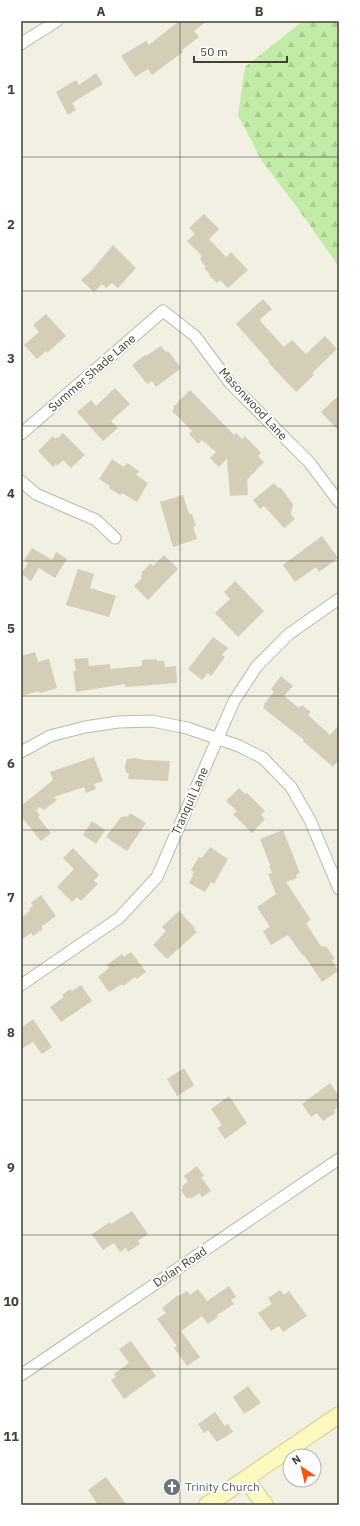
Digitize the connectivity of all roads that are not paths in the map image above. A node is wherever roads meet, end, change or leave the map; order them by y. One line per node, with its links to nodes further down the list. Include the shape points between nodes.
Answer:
1 (57, 21): 2 (street)
2 (21, 44)
3 (163, 311): 4 (street, Summer Shade Lane); 6 (street, Masonwood Lane, via 195,336 230,383 309,462)
4 (21, 434)
5 (21, 481): 7 (street, via 36,494 96,520)
6 (339, 502)
7 (115, 538)
8 (339, 599): 9 (street, Tranquil Lane, via 289,634 257,666 234,701)
9 (217, 738): 10 (street, via 188,728 152,721 118,722 50,736); 11 (street, via 263,758 291,786 310,820); 12 (street, Tranquil Lane, via 157,877 119,918)
10 (21, 752)
11 (339, 889)
12 (21, 985)
13 (339, 1159): 14 (street, Dolan Road)
14 (21, 1375)
15 (339, 1415): 16 (street)
16 (246, 1479): 17 (street); 18 (street)
17 (207, 1505)
18 (265, 1505)

